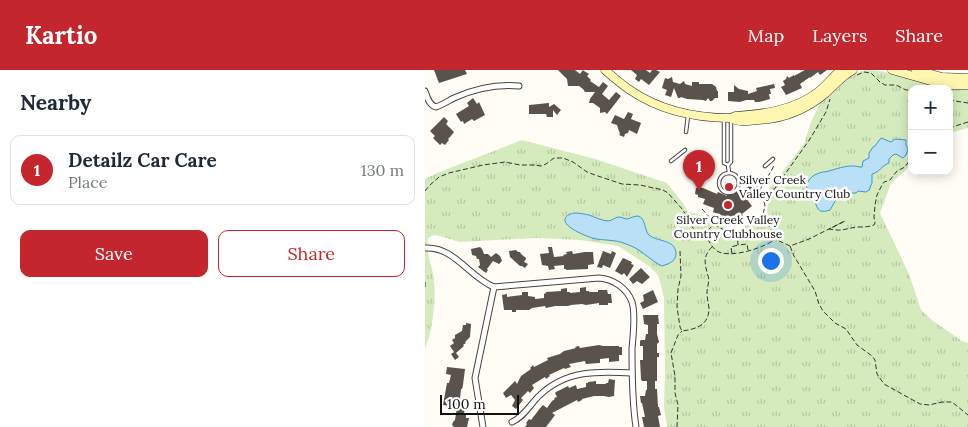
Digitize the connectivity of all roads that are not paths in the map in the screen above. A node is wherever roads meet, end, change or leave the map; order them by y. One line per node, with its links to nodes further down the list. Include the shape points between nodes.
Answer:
1 (605, 70): 11 (street, via 652,102)
2 (892, 70): 6 (street)
3 (916, 70): 6 (street)
4 (854, 73): 5 (street)
5 (839, 75): 12 (street, via 826,93 801,109 755,121)
6 (932, 78): 7 (street); 8 (street, via 945,85)
7 (968, 78)
8 (968, 85)
9 (519, 86): 10 (street, via 475,90 436,107)
10 (425, 91)
11 (689, 114): 12 (street); 13 (lane)
12 (727, 118): 15 (lane); 16 (lane)
13 (686, 132)
14 (685, 150): 18 (lane)
15 (724, 153): 16 (lane); 19 (lane, via 724,163)
16 (731, 154): 19 (lane)
17 (772, 159): 20 (lane)
18 (671, 161)
19 (728, 165): 22 (lane)
20 (765, 166)
21 (701, 168): 23 (lane)
22 (729, 173): 22 (lane, via 737,176 739,182 738,188 730,194 724,193 719,185 721,176)
23 (700, 180)
24 (425, 248): 25 (street, via 444,251)
25 (494, 287): 26 (street, via 599,278 617,284 628,295 633,307); 28 (street, via 475,378)
26 (632, 373): 27 (street, via 595,372 569,377 545,390); 29 (street)
27 (512, 422)
28 (483, 427)
29 (636, 427)

